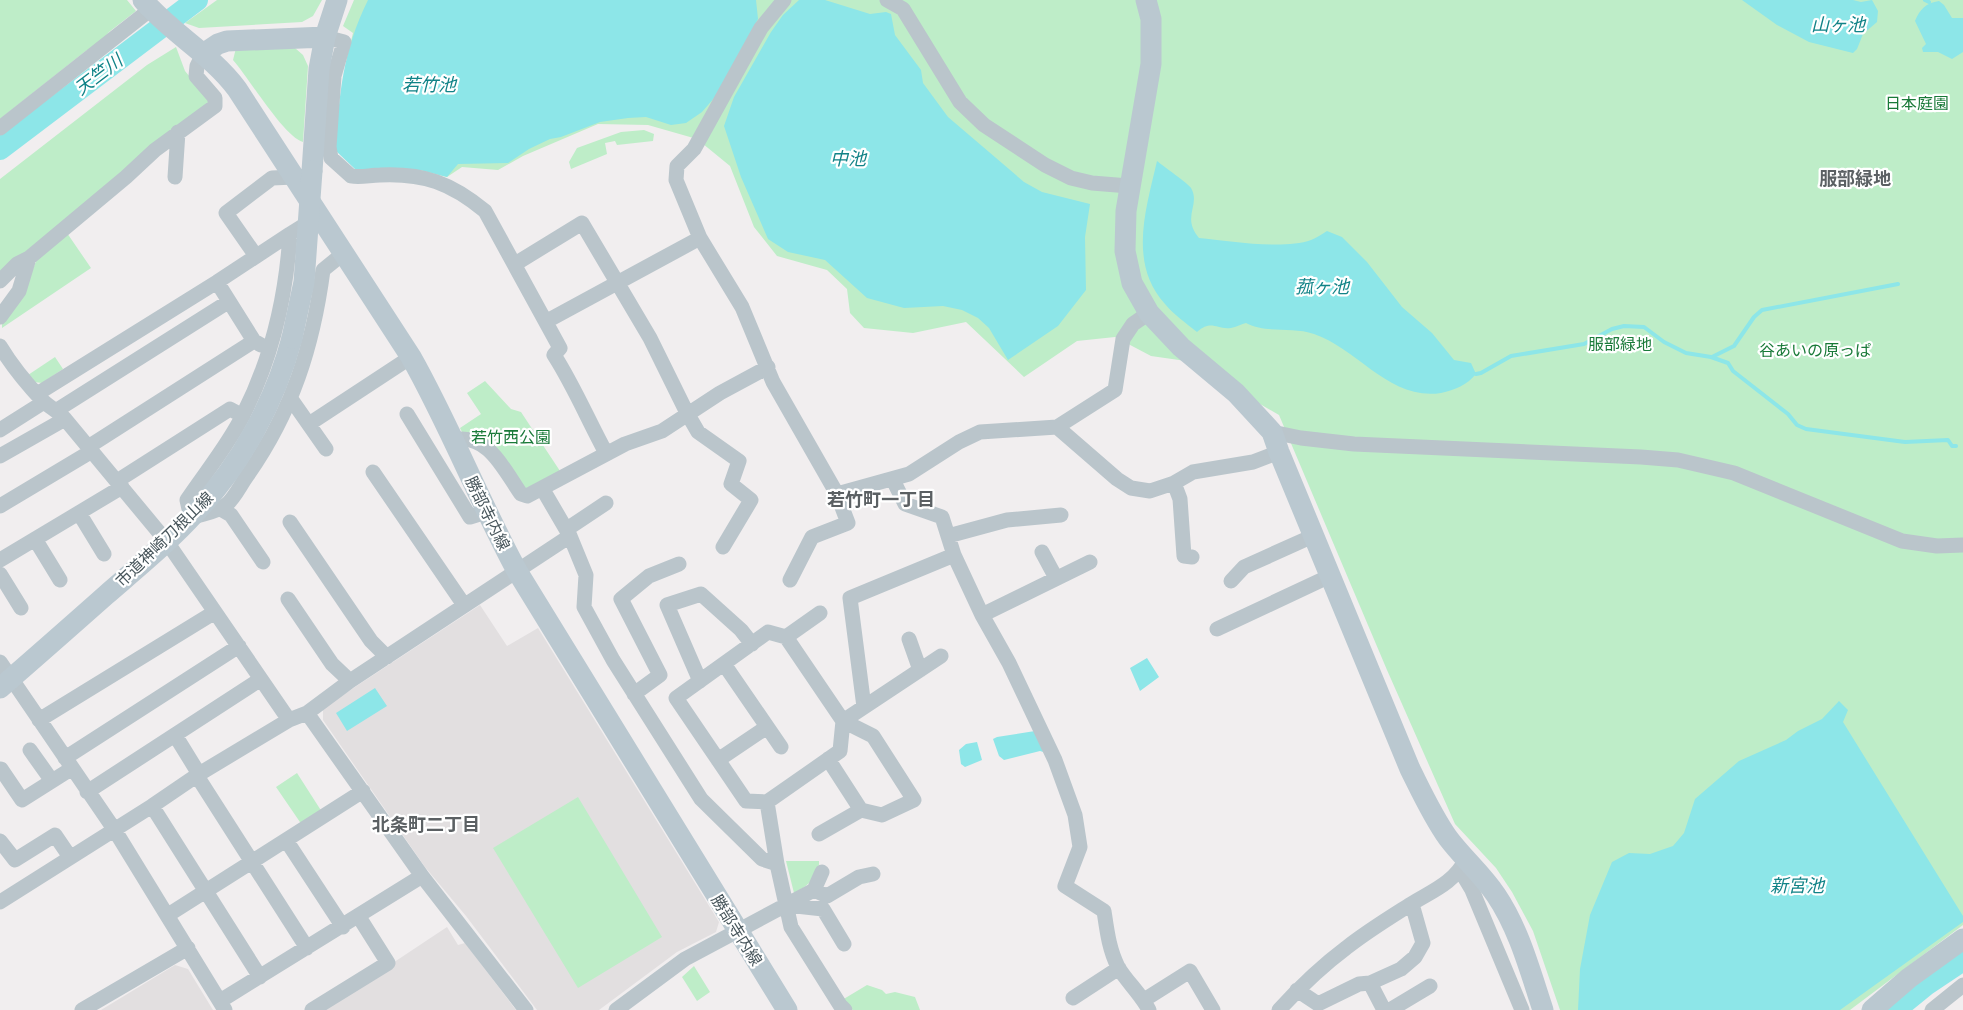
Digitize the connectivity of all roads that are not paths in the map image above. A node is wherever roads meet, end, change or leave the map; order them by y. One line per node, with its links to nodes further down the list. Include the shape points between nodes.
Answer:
1 (338, 0): 6 (street, 市道神崎刀根山線)
2 (784, 0): 15 (street, via 761,28 694,149 677,166 676,180)
3 (887, 0): 12 (street, via 903,9 960,102 984,125 1071,178)
4 (1146, 0): 12 (street, via 1151,19 1151,64)
5 (150, 8): 7 (street, 勝部寺内線); 8 (street)
6 (325, 37): 7 (street, via 227,41); 10 (street, 市道神崎刀根山線); 19 (street, via 344,42 334,76 331,158 351,176 419,176 446,184 485,211)
7 (203, 54): 9 (street, via 196,76 215,98 215,106); 10 (street, 勝部寺内線, via 237,88)
8 (0, 128)
9 (178, 132): 11 (street); 18 (street)
10 (303, 174): 13 (street, 勝部寺内線); 17 (street, via 272,178 226,213); 59 (street, 市道神崎刀根山線, bridge, via 305,269 292,338 273,392 250,439)
11 (175, 177)
12 (1130, 186): 24 (street, via 1125,251 1132,283)
13 (320, 216): 14 (street); 16 (street, 勝部寺内線)
14 (290, 234): 17 (street); 29 (street, via 280,315)
15 (700, 238): 22 (street); 31 (street, via 742,307)
16 (344, 253): 30 (street, 勝部寺内線); 32 (street, via 323,270 318,312)
17 (256, 256): 21 (street)
18 (29, 258): 20 (street); 25 (street, via 19,291)
19 (515, 264): 22 (street, via 582,223); 26 (street)
20 (0, 281)
21 (217, 282): 23 (street); 33 (street)
22 (616, 282): 26 (street); 34 (street)
23 (228, 302): 27 (street); 33 (street)
24 (1149, 313): 38 (street, via 1133,324 1123,339 1115,390); 40 (street)
25 (0, 317)
26 (547, 321): 45 (street, via 560,348 554,355)
27 (254, 341): 29 (street); 42 (street)
28 (0, 346): 33 (street)
29 (270, 351): 36 (street)
30 (411, 357): 37 (street); 41 (street, 勝部寺内線)
31 (768, 367): 34 (street); 52 (street)
32 (291, 399): 37 (street); 55 (street, via 263,453 226,505)
33 (51, 406): 39 (street); 42 (street); 46 (street)
34 (687, 413): 45 (street, via 662,431); 68 (street, via 698,432 739,461 731,484 751,500)
35 (407, 414): 56 (street, via 470,517)
36 (243, 416): 50 (street, via 230,409); 59 (street, via 187,500)
37 (309, 424): 43 (street)
38 (1057, 427): 48 (street, via 980,432); 49 (street, via 1131,488 1150,491)
39 (0, 430)
40 (1272, 432): 44 (street); 65 (street, via 1679,454 1736,469 1903,537); 67 (street, via 1354,444 1678,460 1734,473 1902,541)
41 (453, 440): 51 (street, via 472,439 487,446 521,494 527,496); 56 (street, 勝部寺内線)
42 (90, 449): 50 (street); 54 (street)
43 (326, 449)
44 (1279, 452): 49 (street, via 1253,462 1193,472); 63 (street)
45 (606, 453): 51 (street)
46 (0, 456)
47 (381, 476): 85 (street, via 430,545)
48 (893, 480): 52 (street); 62 (street, via 905,504 942,517)
49 (1174, 483): 72 (street, via 1180,499 1184,556)
50 (119, 484): 57 (street); 66 (street)
51 (542, 488): 61 (street)
52 (837, 494): 82 (street, via 848,523 812,537)
53 (606, 503): 61 (street)
54 (0, 506)
55 (219, 508): 59 (street); 74 (street, via 231,515)
56 (486, 512): 77 (street, 勝部寺内線)
57 (79, 513): 64 (street); 70 (street)
58 (1061, 515): 62 (street, via 1007,520)
59 (191, 518): 66 (street, 市道神崎刀根山線)
60 (298, 527): 96 (street, via 344,591 371,641)
61 (568, 533): 77 (street); 103 (street, via 586,575 584,607)
62 (948, 536): 71 (street)
63 (1313, 536): 79 (street); 83 (street, via 1244,567)
64 (35, 539): 73 (street); 81 (street)
65 (1963, 541)
66 (167, 542): 87 (street); 99 (street, 市道神崎刀根山線)
67 (1963, 545)
68 (723, 547)
69 (1042, 552): 80 (street)
70 (104, 554)
71 (954, 555): 89 (street); 104 (street, via 850,598)
72 (1192, 557)
73 (0, 560)
74 (263, 562)
75 (1090, 562): 80 (street)
76 (679, 564): 103 (street, via 649,576 621,599 660,675)
77 (517, 571): 85 (street); 143 (street, 勝部寺内線)
78 (0, 574): 86 (street)
79 (1330, 576): 90 (street); 131 (street, via 1410,769)
80 (1056, 578): 89 (street)
81 (60, 580)
82 (790, 580)
83 (1231, 581)
84 (288, 599): 101 (street, via 332,664)
85 (464, 605): 96 (street)
86 (21, 608)
87 (215, 612): 94 (street); 106 (street)
88 (820, 613): 91 (street)
89 (982, 615): 148 (street, via 1055,760 1075,815 1080,847 1065,886 1104,911 1110,946)
90 (1217, 629)
91 (786, 637): 93 (street, via 768,632); 108 (street)
92 (909, 639): 98 (street)
93 (752, 644): 97 (street); 102 (street, via 701,594 667,605)
94 (239, 646): 100 (street); 115 (street)
95 (941, 656): 98 (street)
96 (387, 657): 101 (street)
97 (724, 664): 102 (street); 109 (street)
98 (920, 670): 104 (street)
99 (4, 676): 106 (street)
100 (261, 679): 107 (street); 110 (street)
101 (350, 681): 105 (street)
102 (700, 681): 114 (street, via 676,698)
103 (634, 694): 130 (street, via 701,799 762,859)
104 (864, 707): 108 (street)
105 (307, 713): 107 (street); 119 (street)
106 (39, 720): 115 (street)
107 (289, 720): 117 (street)
108 (843, 721): 113 (street, via 840,751); 123 (street, via 873,736 914,800 882,815)
109 (767, 727): 111 (street); 114 (street)
110 (175, 735): 117 (street); 120 (street)
111 (781, 747)
112 (30, 750): 118 (street)
113 (828, 759): 121 (street); 123 (street)
114 (718, 760): 121 (street, via 746,801)
115 (68, 763): 118 (street); 120 (street)
116 (1, 769): 118 (street, via 22,801)
117 (198, 775): 122 (street); 129 (street)
118 (52, 781)
119 (363, 791): 126 (street); 134 (street)
120 (87, 792): 124 (street)
121 (767, 802): 130 (street)
122 (152, 806): 124 (street); 135 (street)
123 (861, 810): 125 (street)
124 (114, 829): 128 (street); 140 (street)
125 (819, 834)
126 (286, 840): 129 (street); 142 (street)
127 (0, 841): 128 (street, via 15,860 55,835)
128 (70, 857): 137 (street)
129 (252, 861): 135 (street); 147 (street)
130 (777, 864): 139 (street)
131 (1463, 864): 138 (street, via 1449,882); 167 (street); 168 (street, via 1479,873 1497,896 1516,932)
132 (822, 872): 136 (street)
133 (873, 874): 136 (street, via 858,877 827,897)
134 (422, 876): 141 (street); 160 (street)
135 (207, 890): 140 (street); 149 (street)
136 (814, 890): 139 (street)
137 (0, 902)
138 (1412, 904): 150 (street, via 1423,943 1401,969); 153 (street, via 1347,947)
139 (787, 905): 143 (street); 145 (street, via 823,909); 162 (street, via 791,927)
140 (168, 915): 146 (street)
141 (359, 917): 142 (street); 159 (street, via 388,963)
142 (343, 927): 147 (street)
143 (738, 931): 157 (street, 勝部寺内線); 161 (street, via 685,959)
144 (1963, 939): 169 (street)
145 (844, 944)
146 (188, 948): 156 (street); 158 (street)
147 (307, 948): 149 (street)
148 (1119, 968): 154 (street); 155 (street)
149 (260, 977): 156 (street)
150 (1370, 983): 153 (street, via 1359,984 1318,1004); 165 (street)
151 (1430, 986): 166 (street)
152 (1962, 989): 170 (street)
153 (1297, 990): 164 (street)
154 (1073, 998)
155 (1147, 1005): 163 (street, via 1190,971)
156 (223, 1006)
157 (787, 1009)
158 (82, 1010)
159 (312, 1010)
160 (526, 1010)
161 (616, 1010)
162 (845, 1010)
163 (1213, 1010)
164 (1279, 1010)
165 (1384, 1010)
166 (1390, 1010)
167 (1522, 1010)
168 (1543, 1010)
169 (1872, 1010)
170 (1932, 1010)

